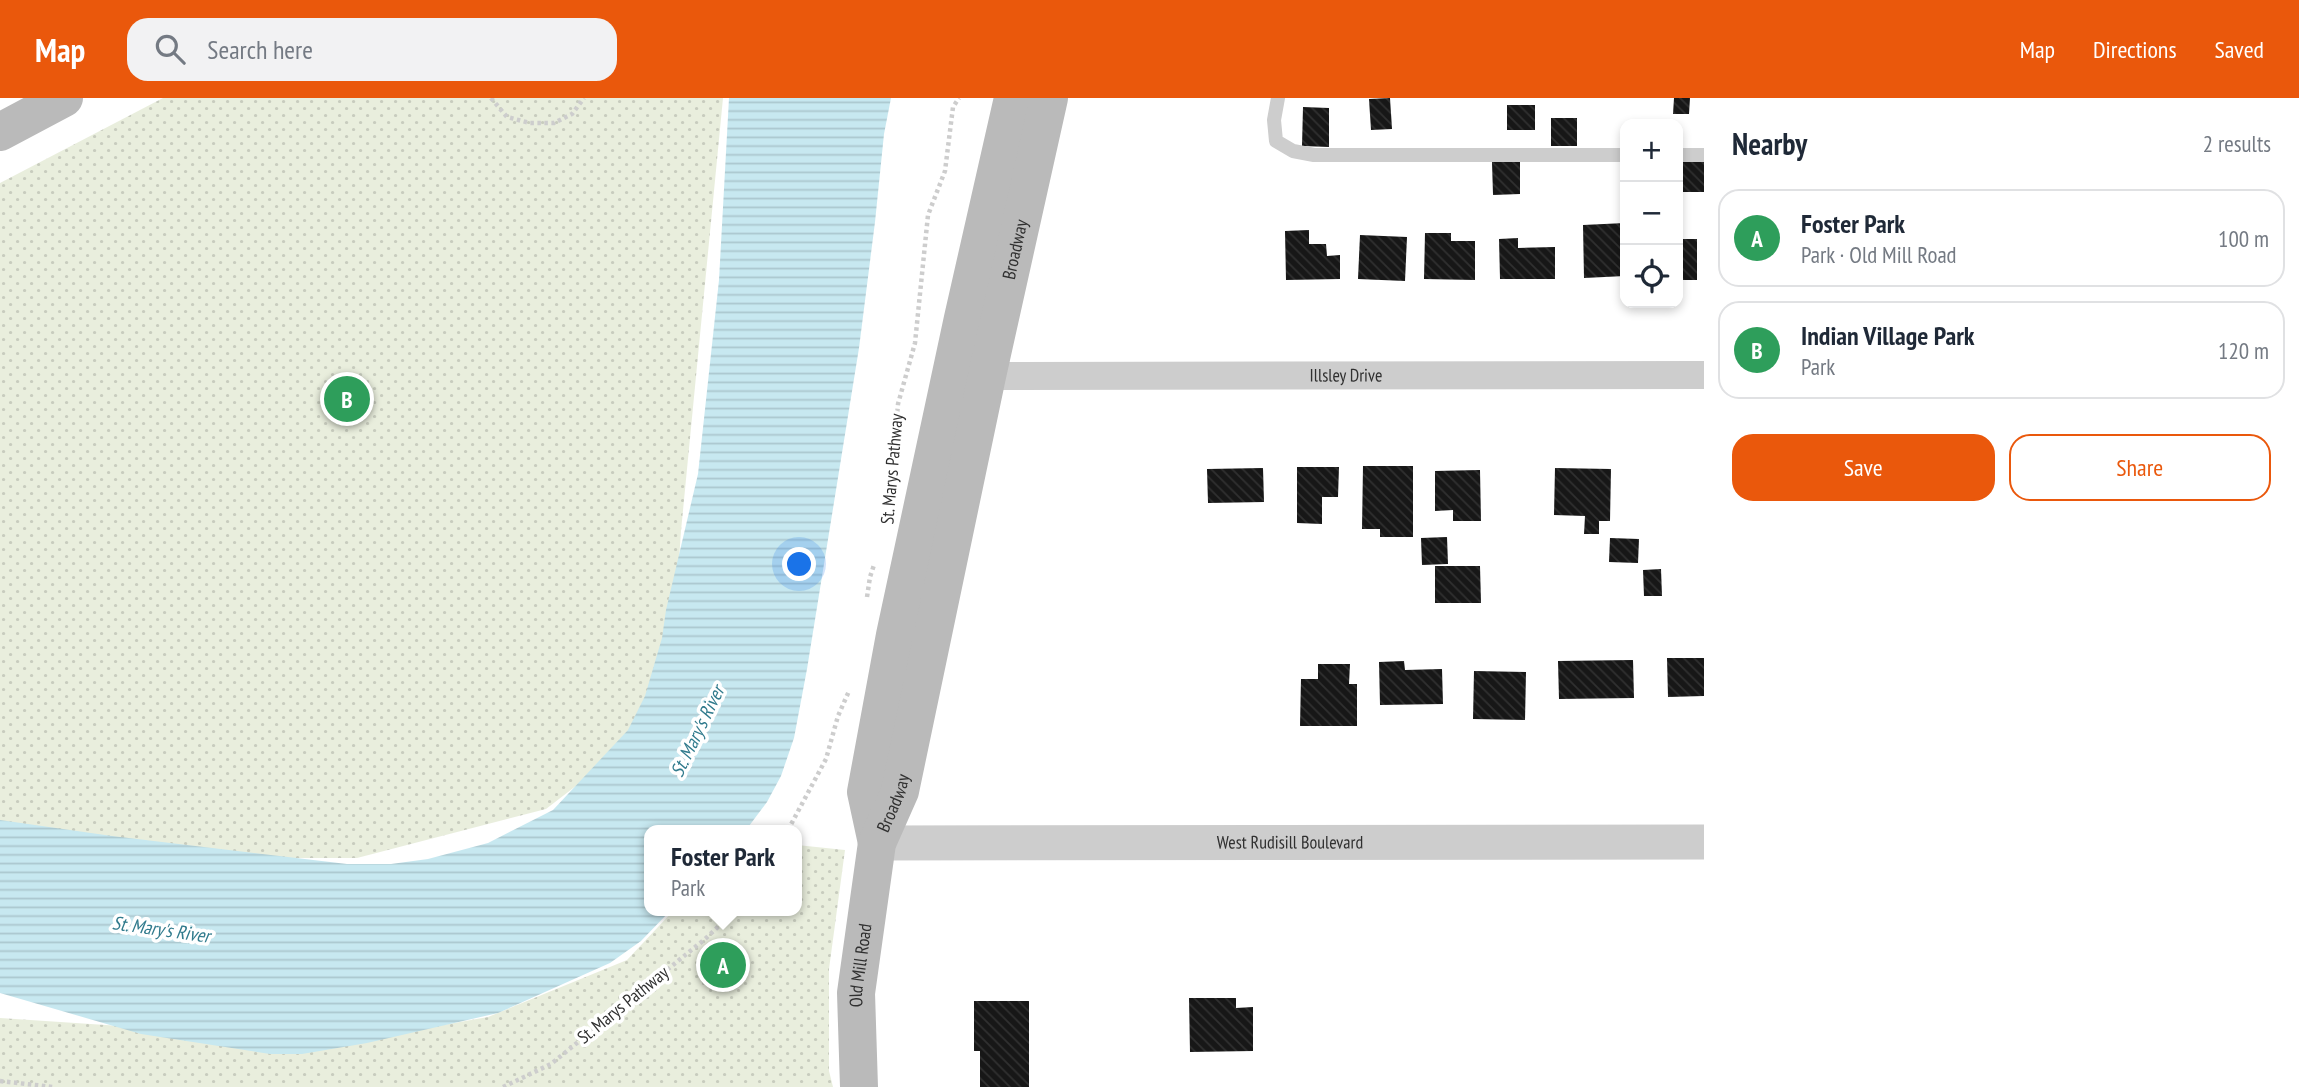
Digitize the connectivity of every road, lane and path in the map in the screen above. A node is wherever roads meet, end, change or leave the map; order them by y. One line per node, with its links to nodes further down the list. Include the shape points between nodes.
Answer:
1 (64, 98): 8 (main road)
2 (491, 98): 3 (path, via 507,117 554,123 572,114)
3 (584, 98)
4 (959, 98): 14 (path, St. Marys Pathway, via 953,107 945,171 928,215 915,343 898,404)
5 (1013, 98): 20 (main road, Broadway, via 904,594 866,792)
6 (1049, 98): 13 (main road, Broadway)
7 (1278, 98): 9 (lane, via 1276,141 1293,151 1314,155)
8 (0, 132)
9 (1620, 155)
10 (1683, 155): 11 (lane)
11 (1704, 155)
12 (1704, 375): 13 (street, Illsley Drive)
13 (987, 376): 20 (main road, Broadway, via 900,791)
14 (890, 494)
15 (878, 555): 16 (path)
16 (866, 604)
17 (853, 683): 18 (path, via 826,759)
18 (791, 825)
19 (1704, 842): 20 (street, West Rudisill Boulevard)
20 (877, 844): 25 (main road, Old Mill Road, via 856,993)
21 (730, 916): 24 (path, St. Marys Pathway, via 551,1063)
22 (0, 1081): 23 (path)
23 (53, 1087)
24 (503, 1087)
25 (859, 1087)

